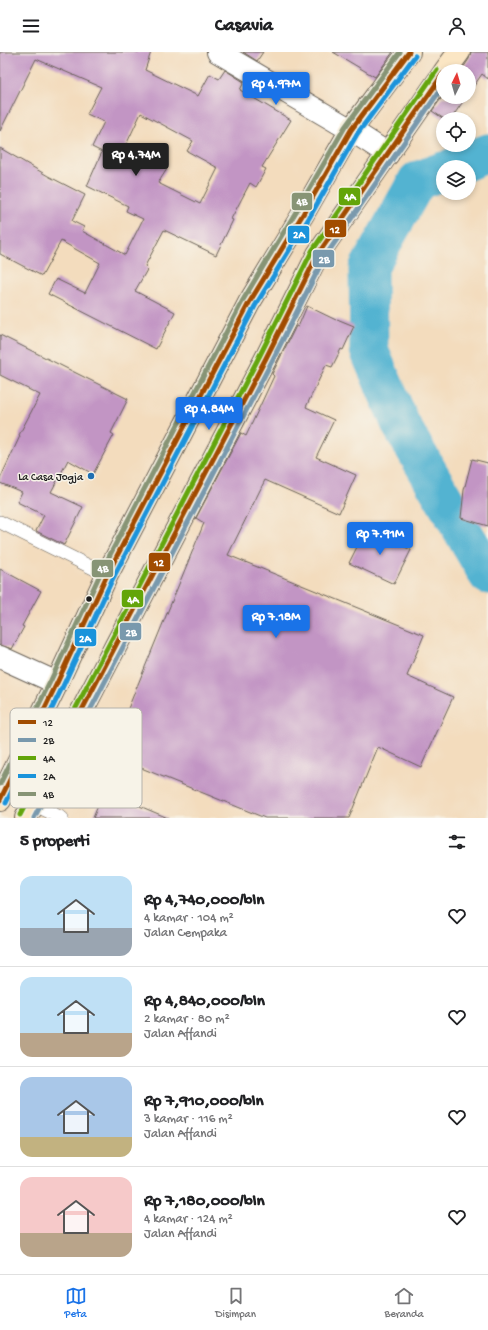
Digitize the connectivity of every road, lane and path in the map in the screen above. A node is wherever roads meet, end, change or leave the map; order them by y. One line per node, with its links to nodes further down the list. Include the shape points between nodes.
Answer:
1 (409, 52): 6 (main road)
2 (459, 52): 4 (main road)
3 (223, 53): 6 (street)
4 (450, 64)
5 (436, 84): 7 (main road)
6 (351, 130): 7 (street); 9 (main road, via 249,302)
7 (388, 154): 13 (main road, via 318,254)
8 (0, 522): 9 (lane)
9 (107, 575): 11 (main road)
10 (0, 657): 11 (street)
11 (58, 683): 12 (main road)
12 (44, 708)
13 (84, 708)
14 (6, 773): 15 (main road)
15 (0, 800)
16 (30, 811): 17 (lane)
17 (62, 818)

